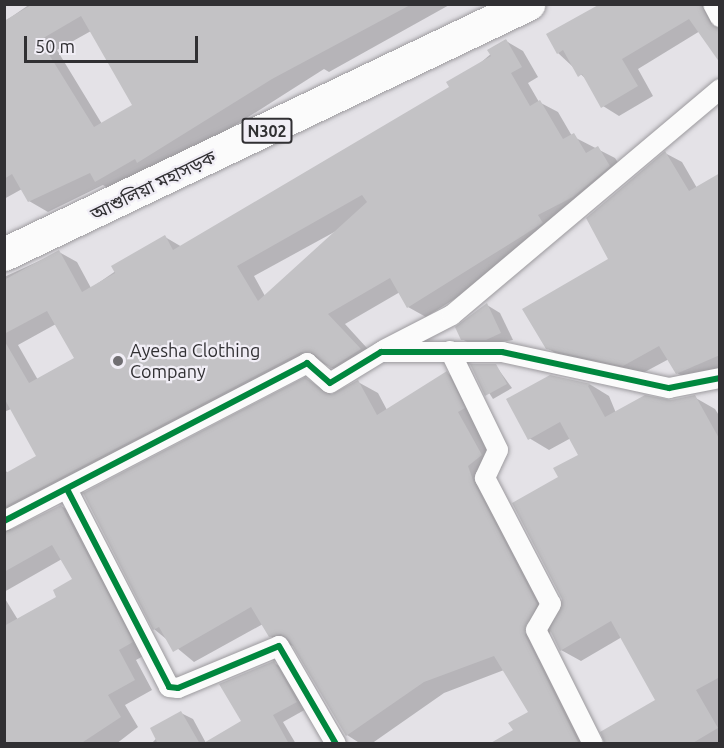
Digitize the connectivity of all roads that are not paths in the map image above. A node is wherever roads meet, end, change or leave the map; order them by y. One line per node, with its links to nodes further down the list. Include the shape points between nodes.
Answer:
1 (528, 4): 5 (highway, আশুলিয়া মহাসড়ক / N302)
2 (713, 4): 3 (street)
3 (720, 17)
4 (720, 89): 7 (street, via 452,315)
5 (4, 254)
6 (450, 351): 7 (street); 8 (street, via 502,352 669,388); 12 (street, via 498,450 485,478 551,604 536,630)
7 (381, 352): 9 (street, via 330,383 307,363)
8 (720, 378)
9 (68, 491): 10 (street); 11 (street, via 169,687 178,688 279,646)
10 (4, 521)
11 (336, 744)
12 (593, 744)

